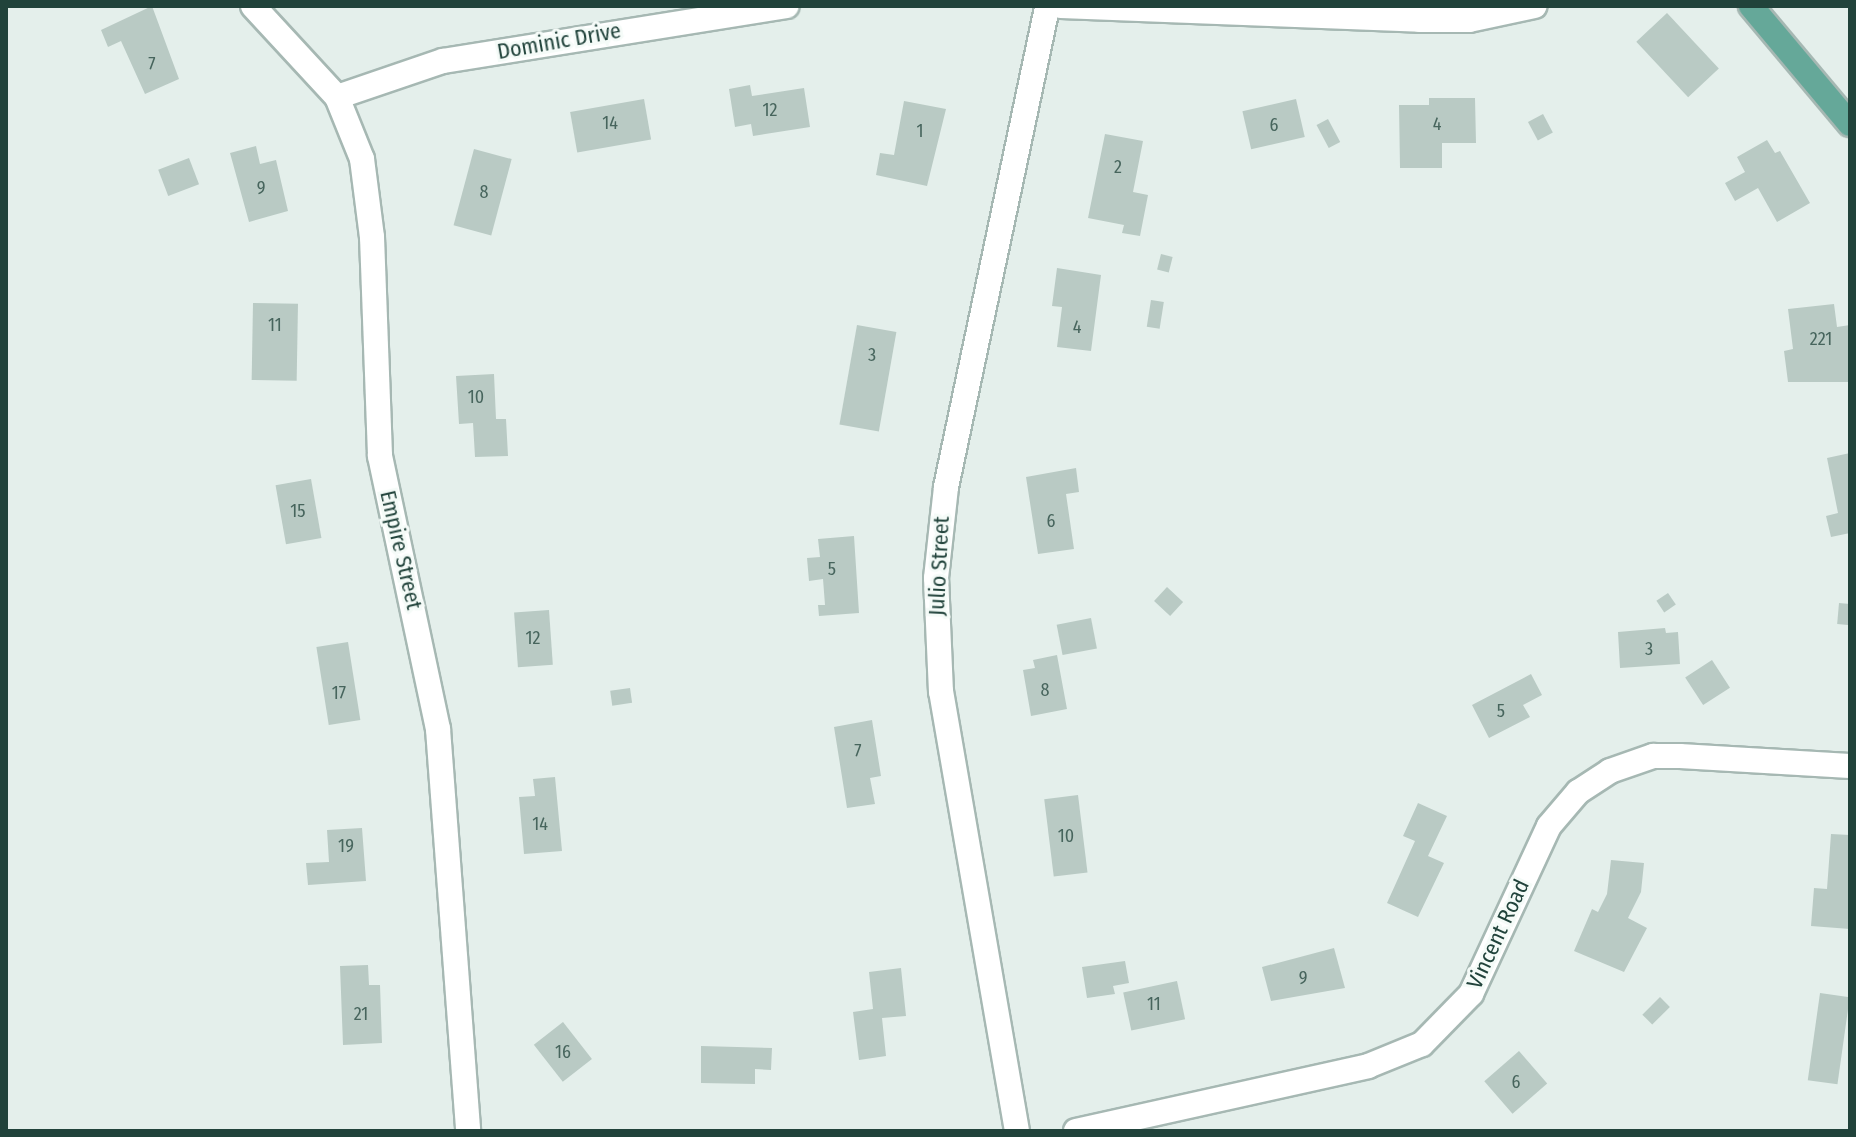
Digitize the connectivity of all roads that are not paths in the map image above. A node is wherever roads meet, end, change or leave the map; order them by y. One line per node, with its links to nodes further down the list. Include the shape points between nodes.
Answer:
1 (253, 6): 7 (street, Empire Street)
2 (787, 6): 7 (street, Dominic Drive, via 443,61)
3 (1047, 6): 11 (street, Julio Street, via 948,473 936,578 941,692)
4 (1061, 6): 5 (street, via 1469,20)
5 (1535, 6)
6 (1751, 6): 8 (main road)
7 (337, 97): 10 (street, Empire Street, via 354,131 368,192 380,456 438,729)
8 (1850, 124)
9 (1850, 766): 12 (street, Vincent Road, via 1653,756 1618,767 1578,792 1549,826 1471,994 1422,1044 1368,1066)
10 (468, 1131)
11 (1017, 1131)
12 (1076, 1131)

